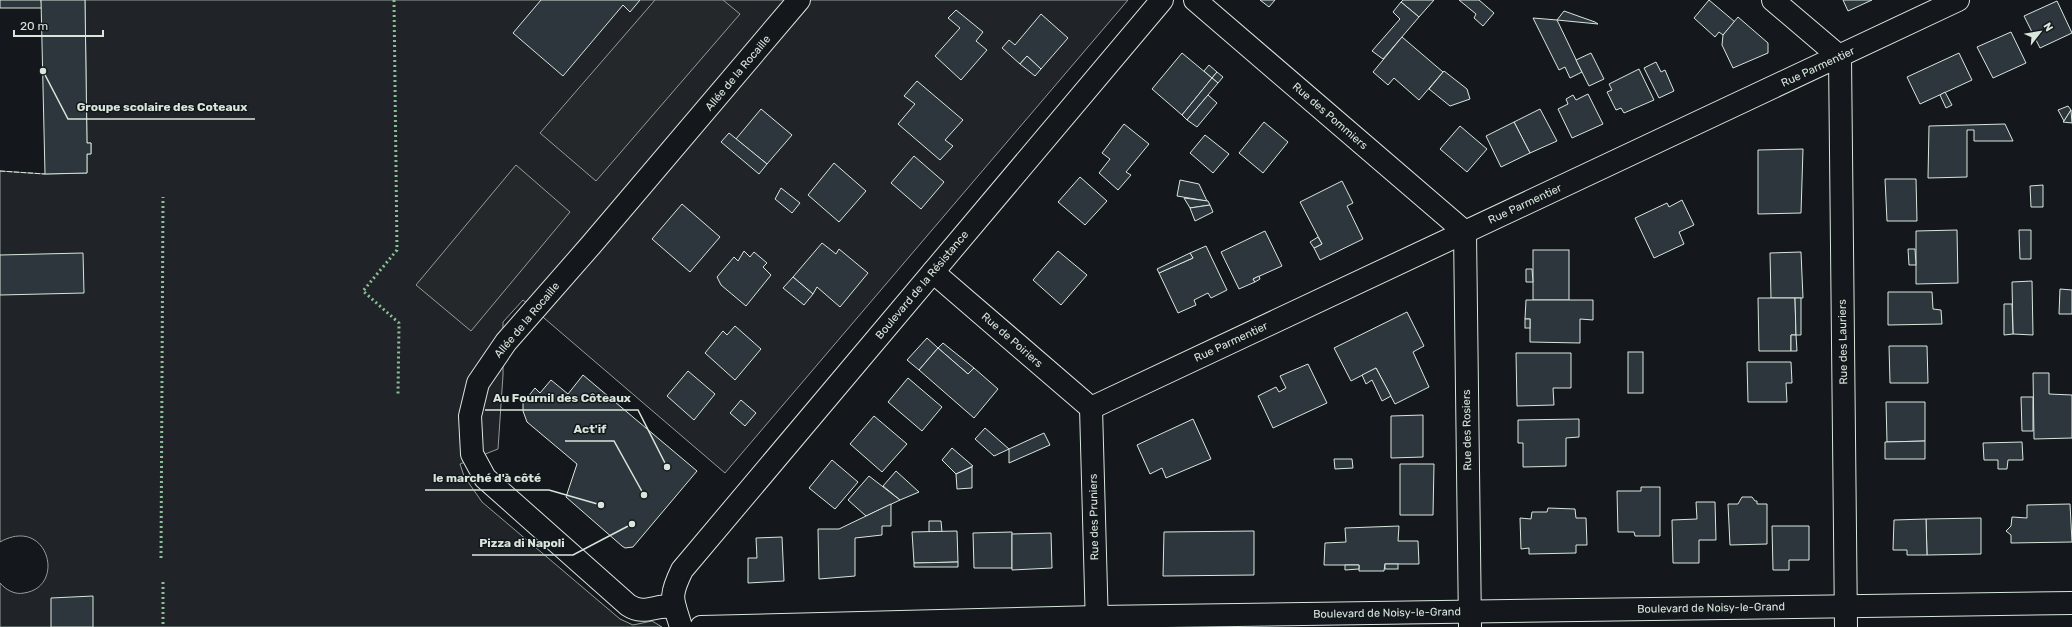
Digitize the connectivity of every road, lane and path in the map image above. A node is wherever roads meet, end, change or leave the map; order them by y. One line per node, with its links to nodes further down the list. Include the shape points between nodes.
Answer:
1 (799, 0): 12 (street, Allée de la Rocaille, via 506,342 478,383 470,416 472,454 485,478 628,606 646,611 667,606)
2 (1162, 0): 8 (street, Boulevard de la Résistance)
3 (1195, 0): 7 (street, Rue des Pommiers)
4 (1773, 0): 6 (street)
5 (1958, 0): 6 (street, Rue Parmentier)
6 (1840, 57): 7 (street, Rue Parmentier); 11 (street, Rue des Lauriers)
7 (1465, 232): 9 (street, Rue Parmentier); 13 (street, Rue des Rosiers)
8 (933, 272): 9 (street, Rue de Poiriers); 12 (street, Boulevard de la Résistance, via 682,570 672,599)
9 (1091, 408): 14 (street, Rue des Pruniers)
10 (2072, 603): 11 (street, Boulevard de Noisy-le-Grand)
11 (1846, 616): 13 (street, Boulevard de Noisy-le-Grand)
12 (678, 617)
13 (1470, 620): 14 (street, Boulevard de Noisy-le-Grand)
14 (1097, 622): 15 (street, Boulevard de Noisy-le-Grand)
15 (701, 627)

